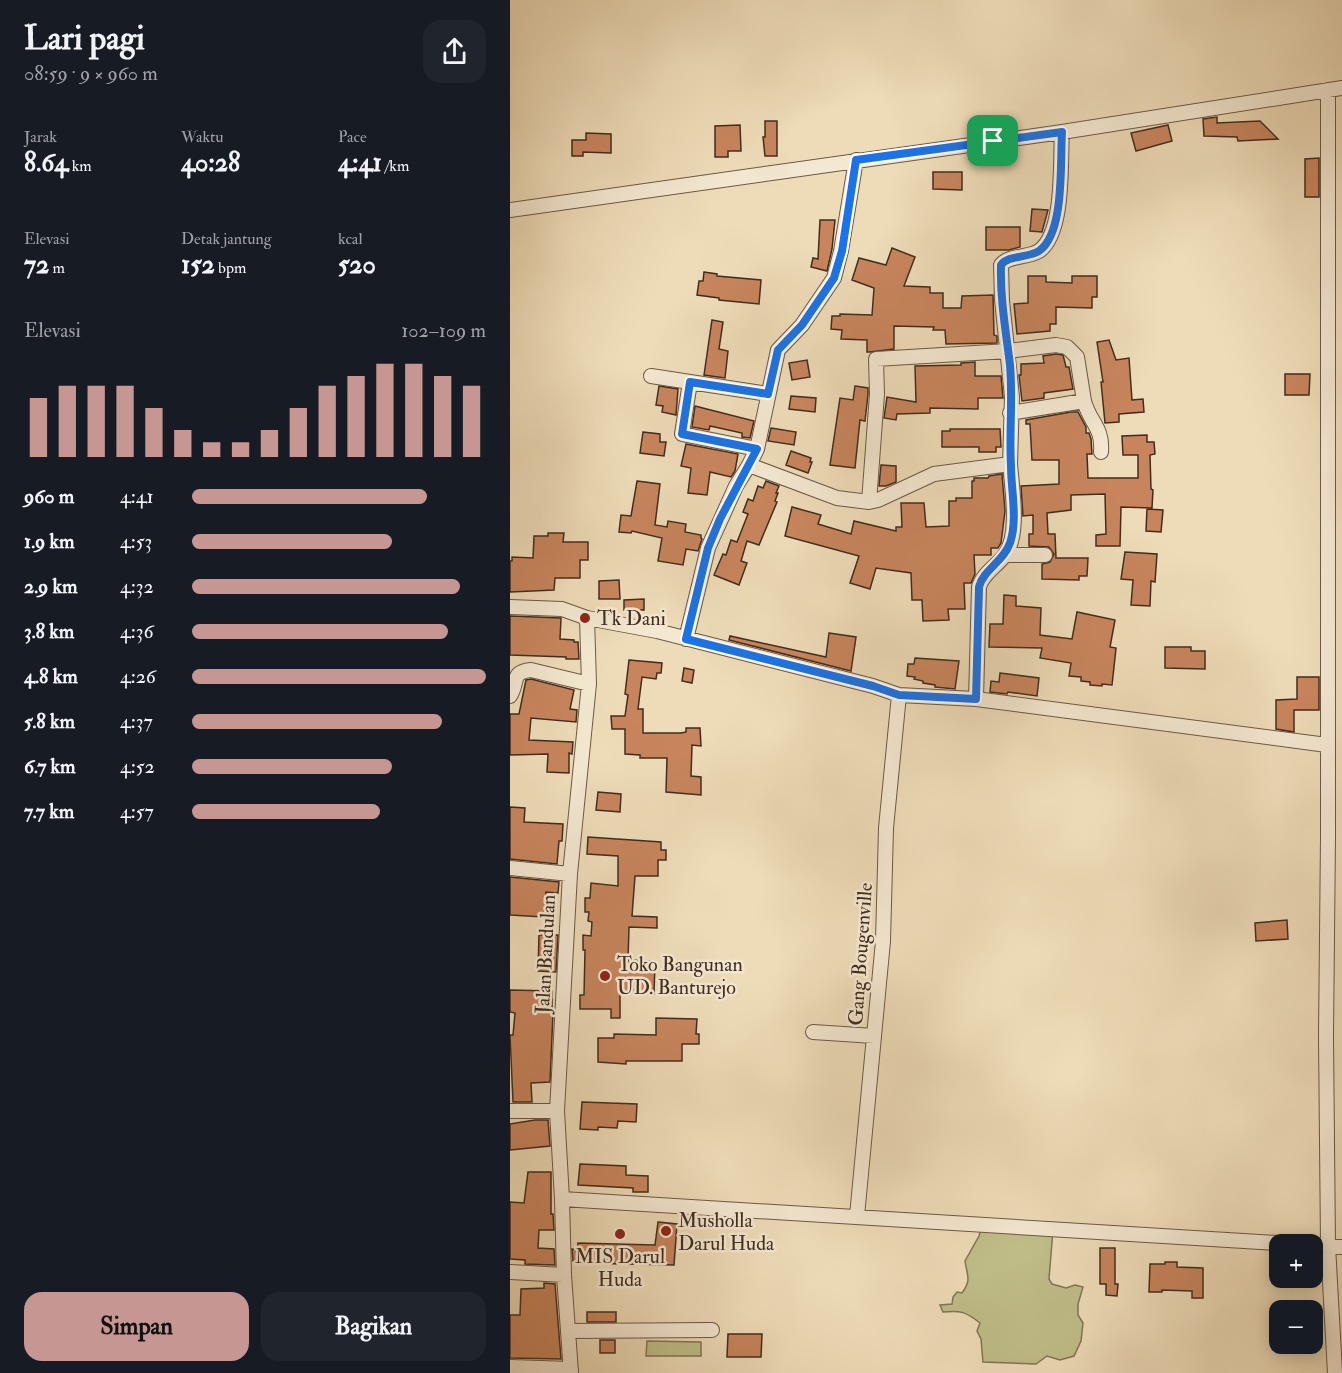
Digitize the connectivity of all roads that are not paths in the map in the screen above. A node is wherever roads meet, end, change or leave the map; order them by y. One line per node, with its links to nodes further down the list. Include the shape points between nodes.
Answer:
1 (1335, 89): 2 (street); 25 (street)
2 (1062, 132): 3 (street); 5 (street, via 1058,214 1050,239 1039,251 1001,265)
3 (856, 160): 4 (street); 8 (street, via 834,278 802,325 778,350)
4 (510, 210)
5 (1008, 351): 9 (street, via 1067,347 1077,357); 10 (street); 15 (street, via 876,359)
6 (651, 376): 7 (street)
7 (690, 382): 8 (street); 11 (street, via 682,434)
8 (768, 394): 11 (street)
9 (1084, 401): 10 (street); 12 (street, via 1100,430)
10 (1011, 413): 13 (street)
11 (757, 449): 14 (street)
12 (1101, 452)
13 (1010, 464): 15 (street, via 934,474); 16 (street, via 1013,521)
14 (749, 465): 15 (street, via 837,498); 20 (street, via 708,548)
15 (869, 502)
16 (1005, 555): 17 (street); 24 (street, via 980,581)
17 (1045, 555)
18 (510, 607): 19 (street, via 562,609)
19 (587, 618): 20 (street); 21 (street, Jalan Bandulan)
20 (686, 639): 22 (street)
21 (589, 684): 23 (street, via 522,671); 27 (street, Jalan Bandulan)
22 (899, 695): 24 (street); 29 (street, Gang Bougenville, via 886,828 883,941)
23 (510, 696)
24 (976, 699): 25 (street)
25 (1327, 745): 34 (street, via 1326,1036)
26 (510, 868): 27 (street)
27 (570, 874): 31 (street, Jalan Bandulan)
28 (813, 1032): 29 (street)
29 (874, 1036): 33 (street, Gang Bougenville)
30 (510, 1111): 31 (street)
31 (557, 1111): 32 (street, Jalan Bandulan)
32 (562, 1199): 33 (street); 36 (street, Jalan Bandulan)
33 (857, 1216): 34 (street)
34 (1335, 1246): 41 (street)
35 (510, 1272): 36 (street)
36 (564, 1275): 38 (street, Jalan Bandulan)
37 (712, 1330): 38 (street)
38 (568, 1331): 40 (street, Jalan Bandulan)
39 (510, 1367): 40 (street)
40 (571, 1371)
41 (1335, 1373)

